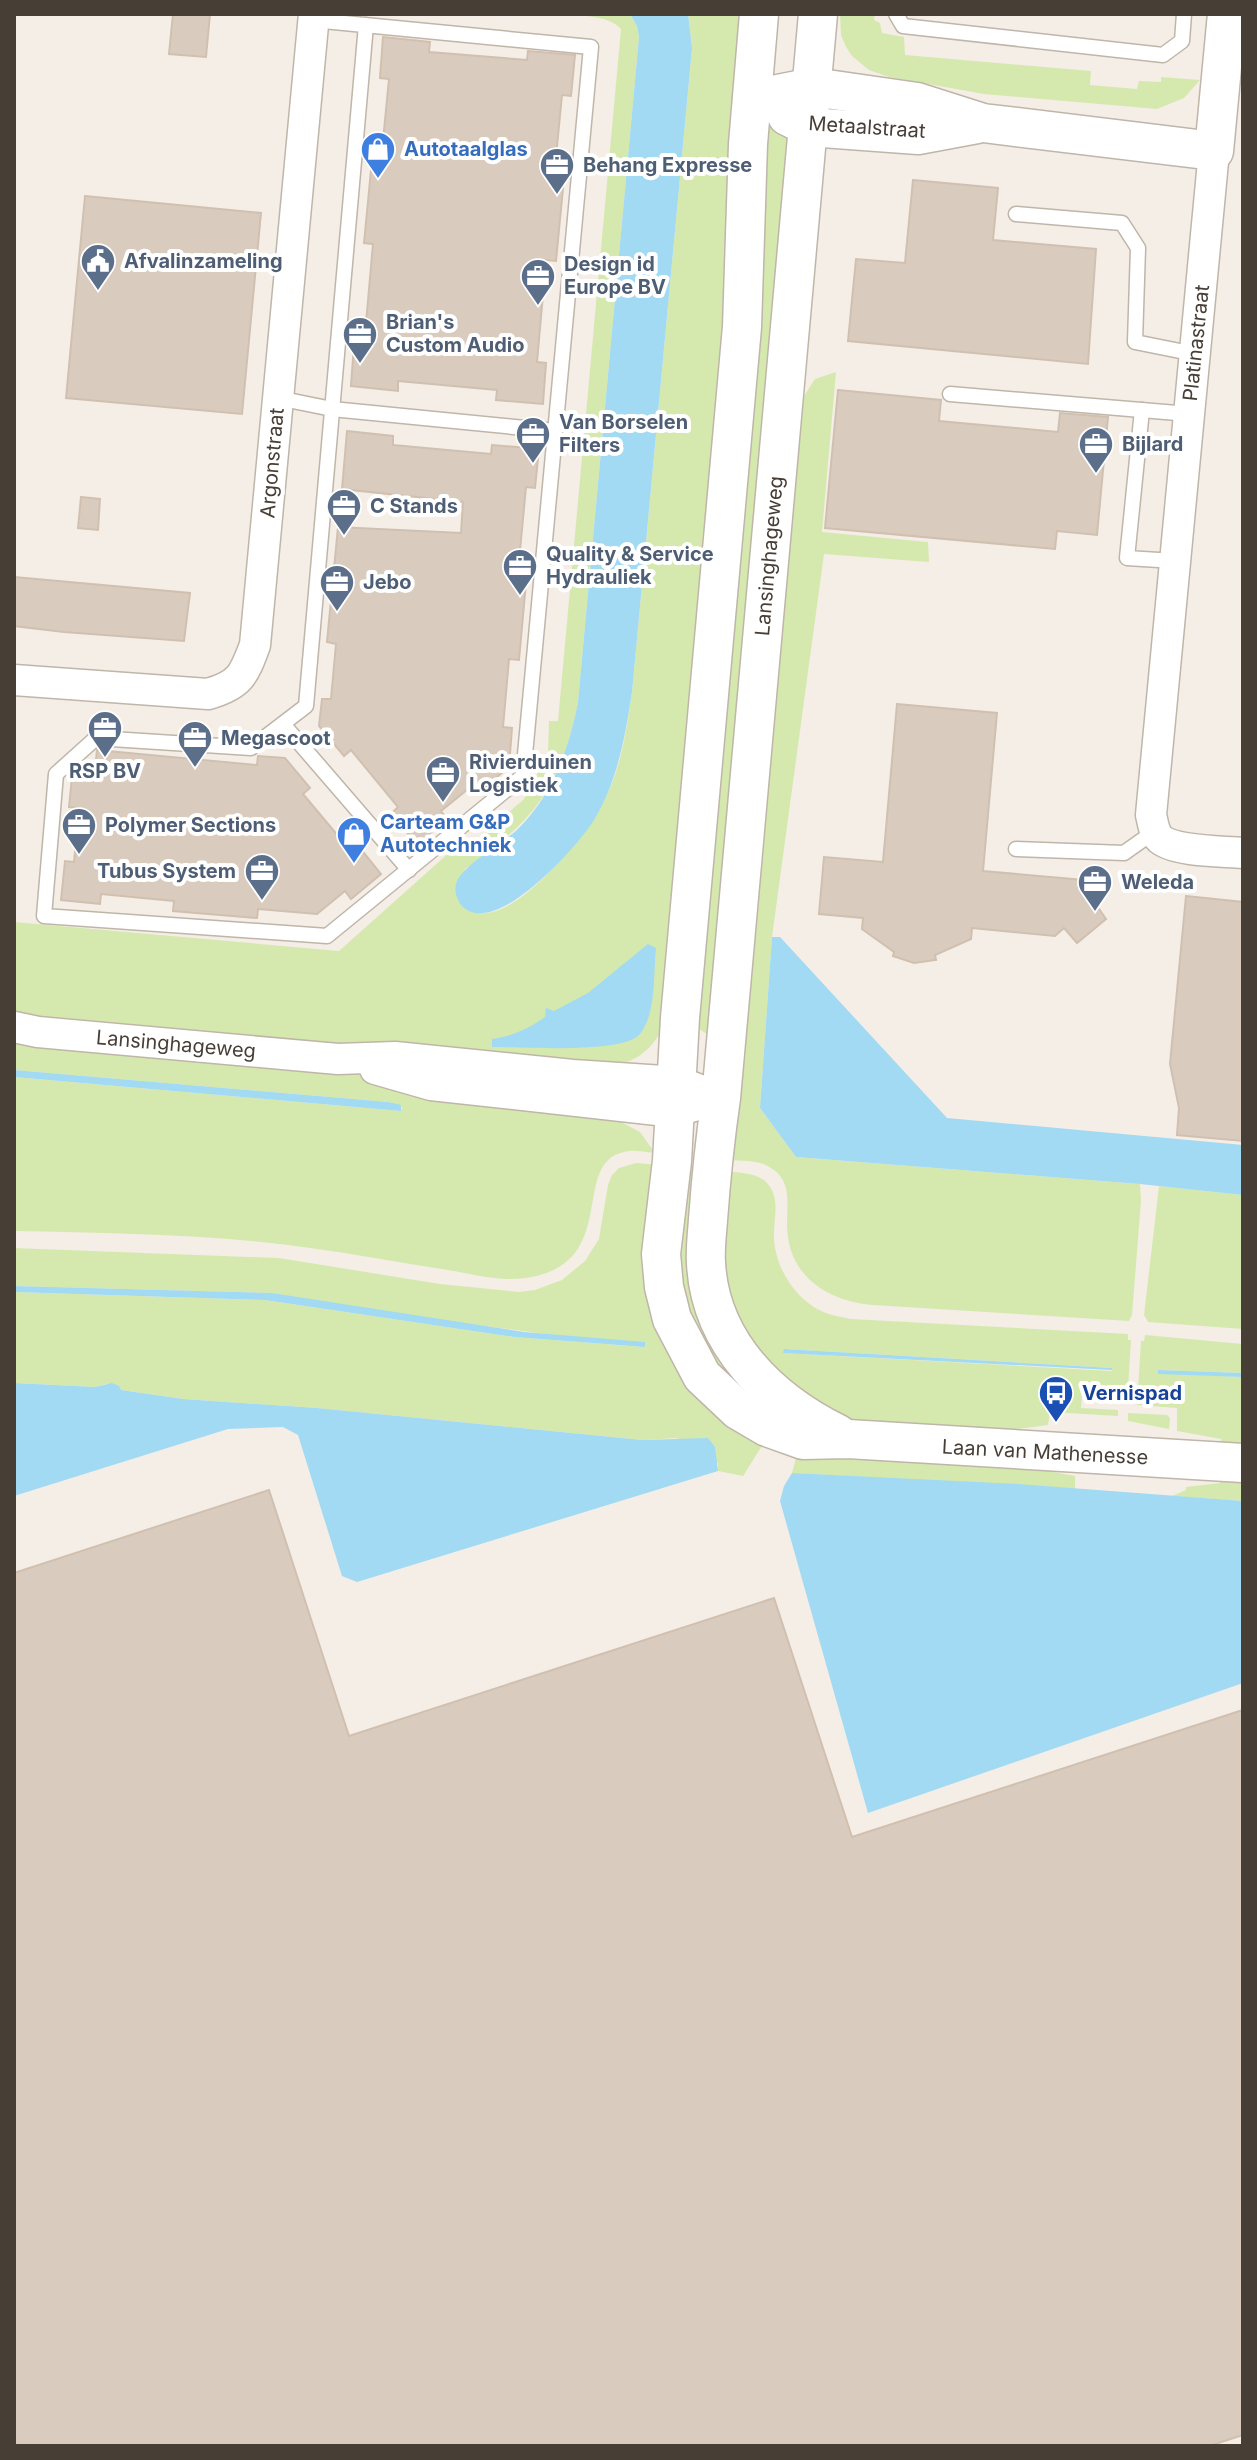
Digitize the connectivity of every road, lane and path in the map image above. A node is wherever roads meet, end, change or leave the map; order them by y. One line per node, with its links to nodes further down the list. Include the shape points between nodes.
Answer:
1 (759, 14): 9 (street)
2 (818, 14): 8 (street, Lansinghageweg)
3 (896, 14): 4 (lane, via 903,26 1163,55 1182,41)
4 (1184, 14)
5 (1227, 14): 12 (street, Platinastraat)
6 (313, 17): 7 (lane); 16 (street, Argonstraat)
7 (366, 25): 17 (lane); 20 (lane, via 591,47)
8 (813, 87): 9 (street, Metaalstraat); 10 (street, Metaalstraat, via 917,102); 11 (street, Lansinghageweg)
9 (752, 99): 11 (street, Metaalstraat); 29 (street, via 742,327)
10 (983, 123): 11 (street, Metaalstraat, via 918,135); 12 (street, Metaalstraat)
11 (809, 127): 30 (street, Lansinghageweg)
12 (1214, 151): 14 (street, Platinastraat)
13 (1016, 214): 14 (lane, via 1122,223 1138,248 1135,342)
14 (1195, 354): 19 (street, Platinastraat)
15 (950, 394): 18 (lane)
16 (278, 398): 17 (lane); 22 (street, Argonstraat, via 255,645 245,672 230,688 208,694)
17 (332, 409): 20 (lane); 23 (lane, via 306,706)
18 (1142, 410): 19 (lane); 21 (lane, via 1127,558)
19 (1189, 414): 21 (street, Platinastraat)
20 (555, 431): 27 (lane, via 523,776)
21 (1175, 561): 24 (street, Platinastraat)
22 (14, 680)
23 (283, 724): 27 (lane); 27 (lane, via 251,748 96,738 56,774 44,916 327,936)
24 (1153, 823): 25 (lane, via 1124,853); 26 (street, via 1162,840 1181,847)
25 (1016, 849)
26 (1243, 853)
27 (409, 870)
28 (14, 1027): 29 (street, Lansinghageweg, via 338,1059 431,1085)
29 (677, 1097): 30 (street, Lansinghageweg); 31 (street, Laan van Mathenesse, via 661,1254 672,1319 685,1346 702,1376 738,1410 767,1427 803,1440)
30 (721, 1098): 31 (street, Laan van Mathenesse, via 706,1264 714,1306 733,1350 781,1401)
31 (848, 1439): 32 (street, Laan van Mathenesse)
32 (1243, 1463)

